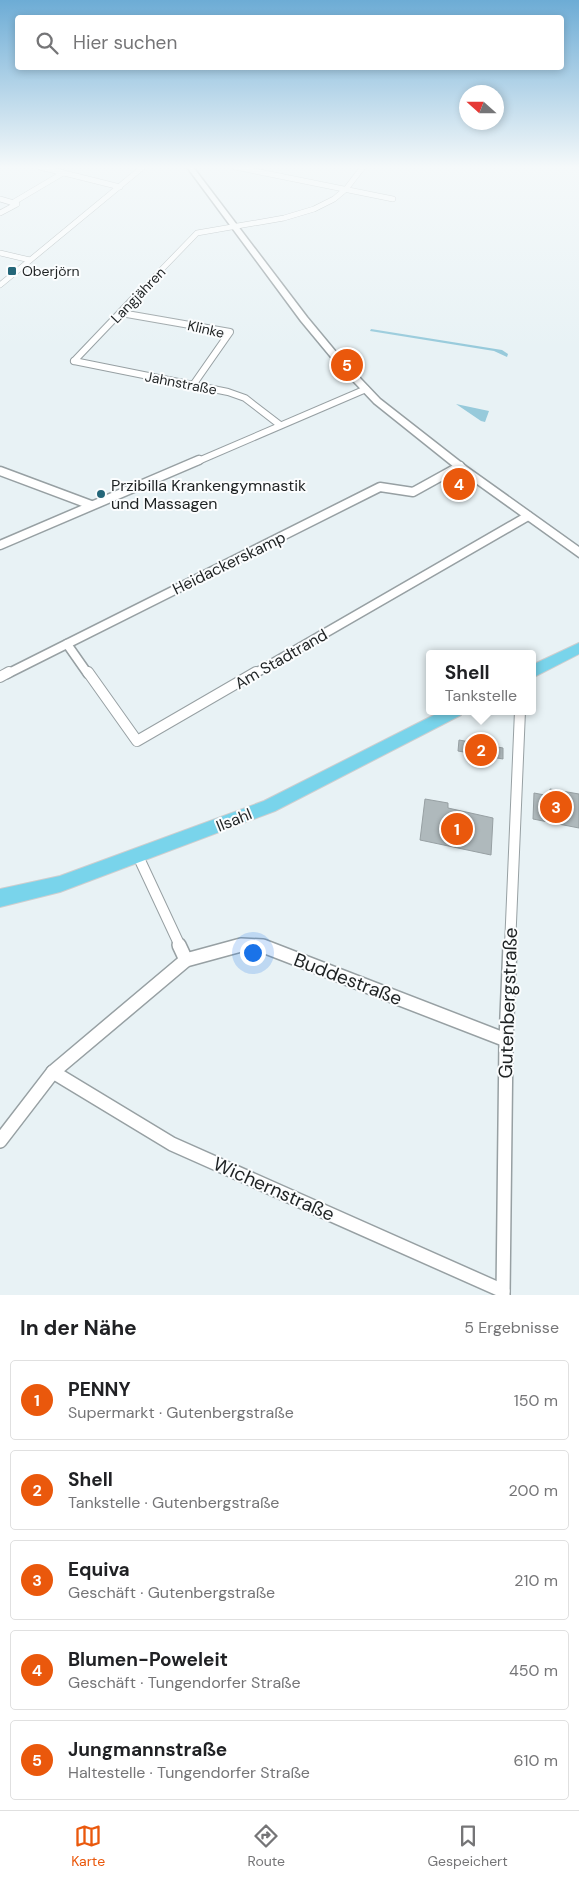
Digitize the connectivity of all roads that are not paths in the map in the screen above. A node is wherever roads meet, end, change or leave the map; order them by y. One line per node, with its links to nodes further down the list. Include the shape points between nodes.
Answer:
1 (70, 227): 5 (street)
2 (231, 227): 7 (street, Langjähren, via 197,233)
3 (234, 227): 10 (main road, via 321,340)
4 (0, 253): 5 (street)
5 (30, 260): 6 (street)
6 (0, 285)
7 (121, 313): 8 (street, Langjähren); 9 (street, Klinke, via 230,332)
8 (74, 361): 9 (street, Jahnstraße)
9 (193, 385): 11 (street, Jahnstraße, via 245,398)
10 (366, 389): 11 (street); 12 (main road)
11 (280, 425): 14 (street)
12 (460, 466): 15 (main road); 18 (street, Heidackerskamp, via 413,492 380,487)
13 (0, 471): 14 (street)
14 (91, 505): 16 (street)
15 (528, 516): 17 (main road); 18 (street, Am Stadtrand, via 137,740)
16 (0, 546)
17 (579, 553)
18 (67, 644): 21 (street, Heidackerskamp)
19 (579, 648): 20 (main road)
20 (536, 670)
21 (0, 677)
22 (448, 715): 24 (main road, Ilsahl, via 269,806)
23 (520, 715): 27 (street, Gutenbergstraße)
24 (138, 856): 25 (main road, Ilsahl, via 60,884); 26 (street)
25 (0, 898)
26 (186, 960): 27 (street, Buddestraße, via 240,945 263,946); 28 (street, Buddestraße)
27 (506, 1040): 30 (street, Gutenbergstraße)
28 (53, 1072): 29 (street, Buddestraße); 30 (street, Wichernstraße, via 172,1144)
29 (0, 1141)
30 (503, 1293)

